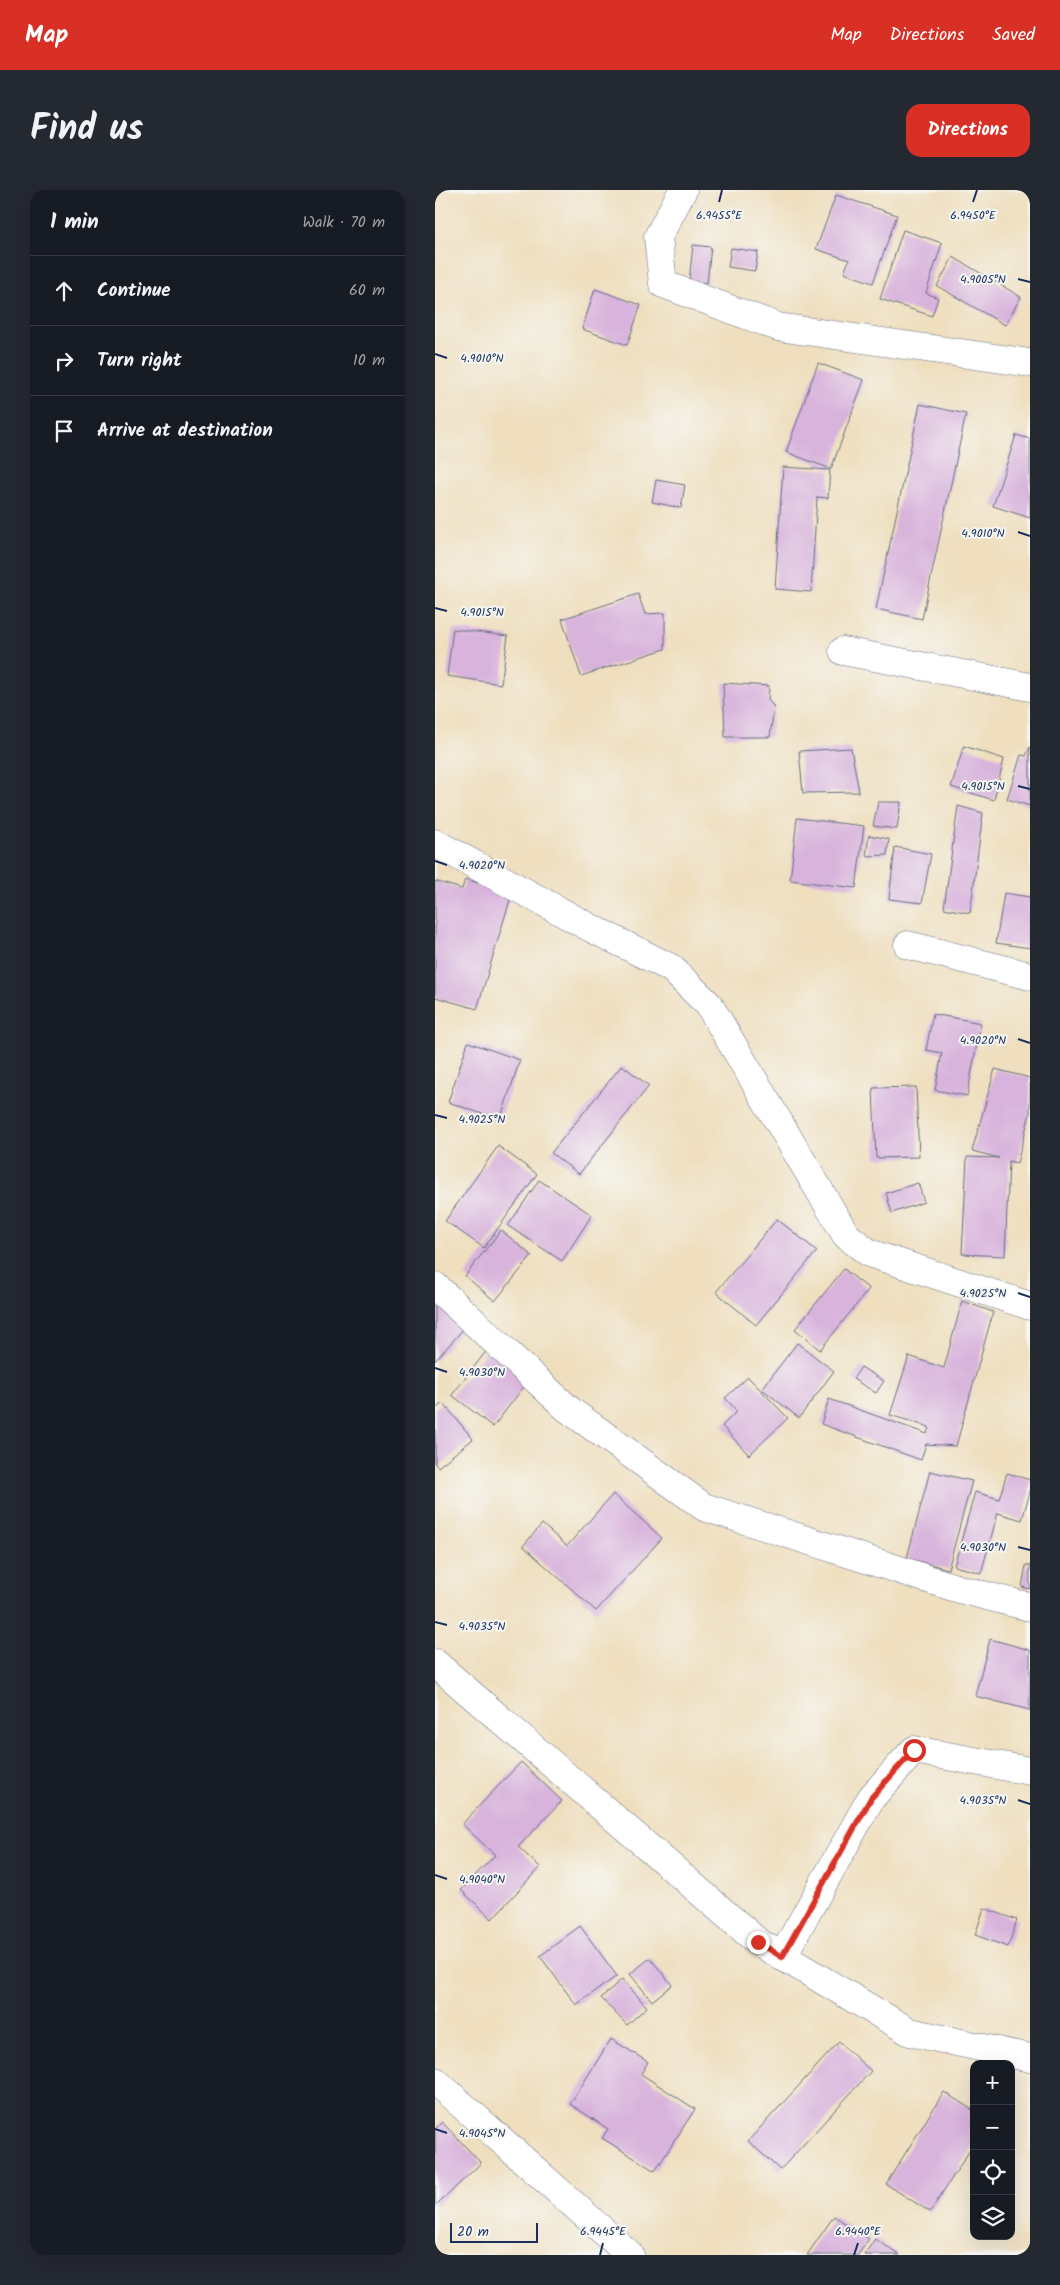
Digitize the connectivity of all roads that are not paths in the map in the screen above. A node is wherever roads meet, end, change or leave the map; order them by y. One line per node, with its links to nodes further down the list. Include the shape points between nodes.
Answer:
1 (683, 190): 2 (street, via 658,237 663,284 778,328)
2 (1030, 363)
3 (843, 651): 4 (street)
4 (1030, 688)
5 (435, 843): 9 (street, via 671,968 709,1005 846,1235 869,1253)
6 (908, 945): 7 (street)
7 (1030, 976)
8 (435, 1286): 10 (street, via 568,1408 704,1507 959,1589)
9 (1030, 1306)
10 (1030, 1607)
11 (435, 1663): 13 (street, via 758,1942)
12 (1030, 1770): 13 (street, via 914,1750 871,1798)
13 (782, 1957): 14 (street, via 910,2032)
14 (1030, 2058)
15 (435, 2081): 16 (street)
16 (630, 2255)

